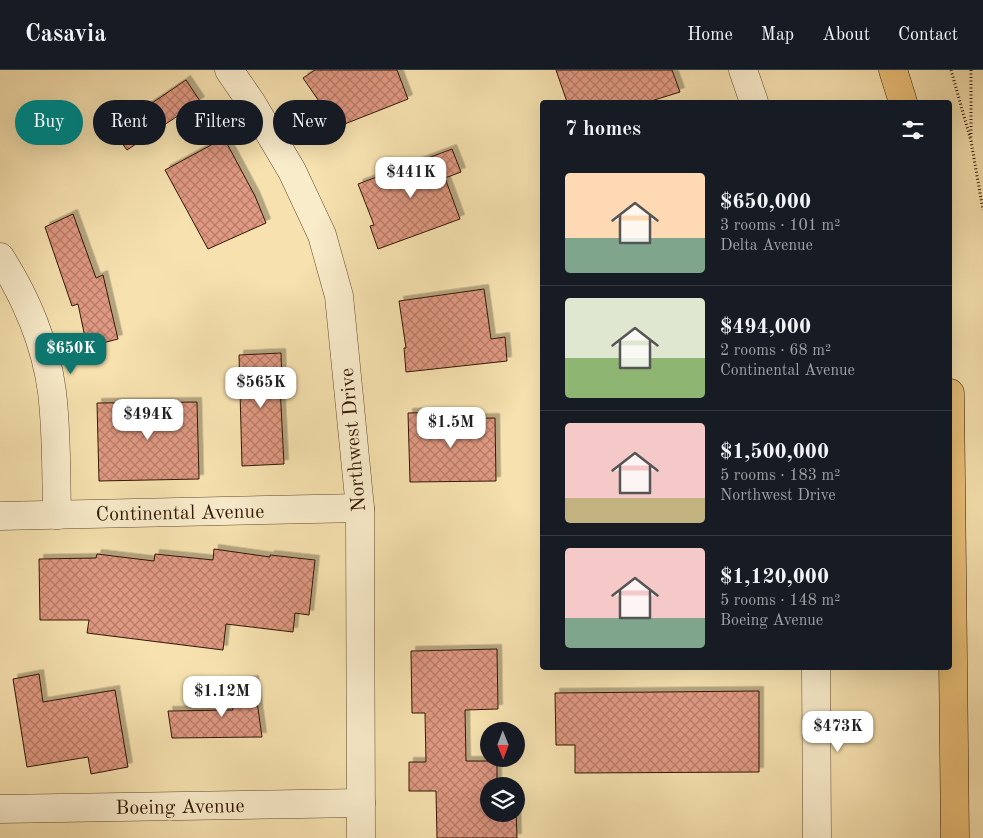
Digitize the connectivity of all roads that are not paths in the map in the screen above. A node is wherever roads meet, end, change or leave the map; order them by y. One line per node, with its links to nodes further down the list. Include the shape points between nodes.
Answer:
1 (229, 70): 7 (street, Northwest Drive, via 292,170 322,235 339,296)
2 (743, 70): 4 (street)
3 (893, 70): 5 (main road)
4 (753, 100)
5 (902, 100)
6 (0, 258): 8 (street, via 25,302 46,361 55,422)
7 (360, 508): 8 (street, Continental Avenue); 12 (street, Northwest Drive)
8 (57, 515): 9 (street, Continental Avenue)
9 (0, 516)
10 (952, 541): 16 (main road)
11 (816, 670): 15 (street)
12 (361, 803): 13 (street, Boeing Avenue); 14 (street, Northwest Drive)
13 (0, 809)
14 (361, 838)
15 (817, 838)
16 (956, 838)

